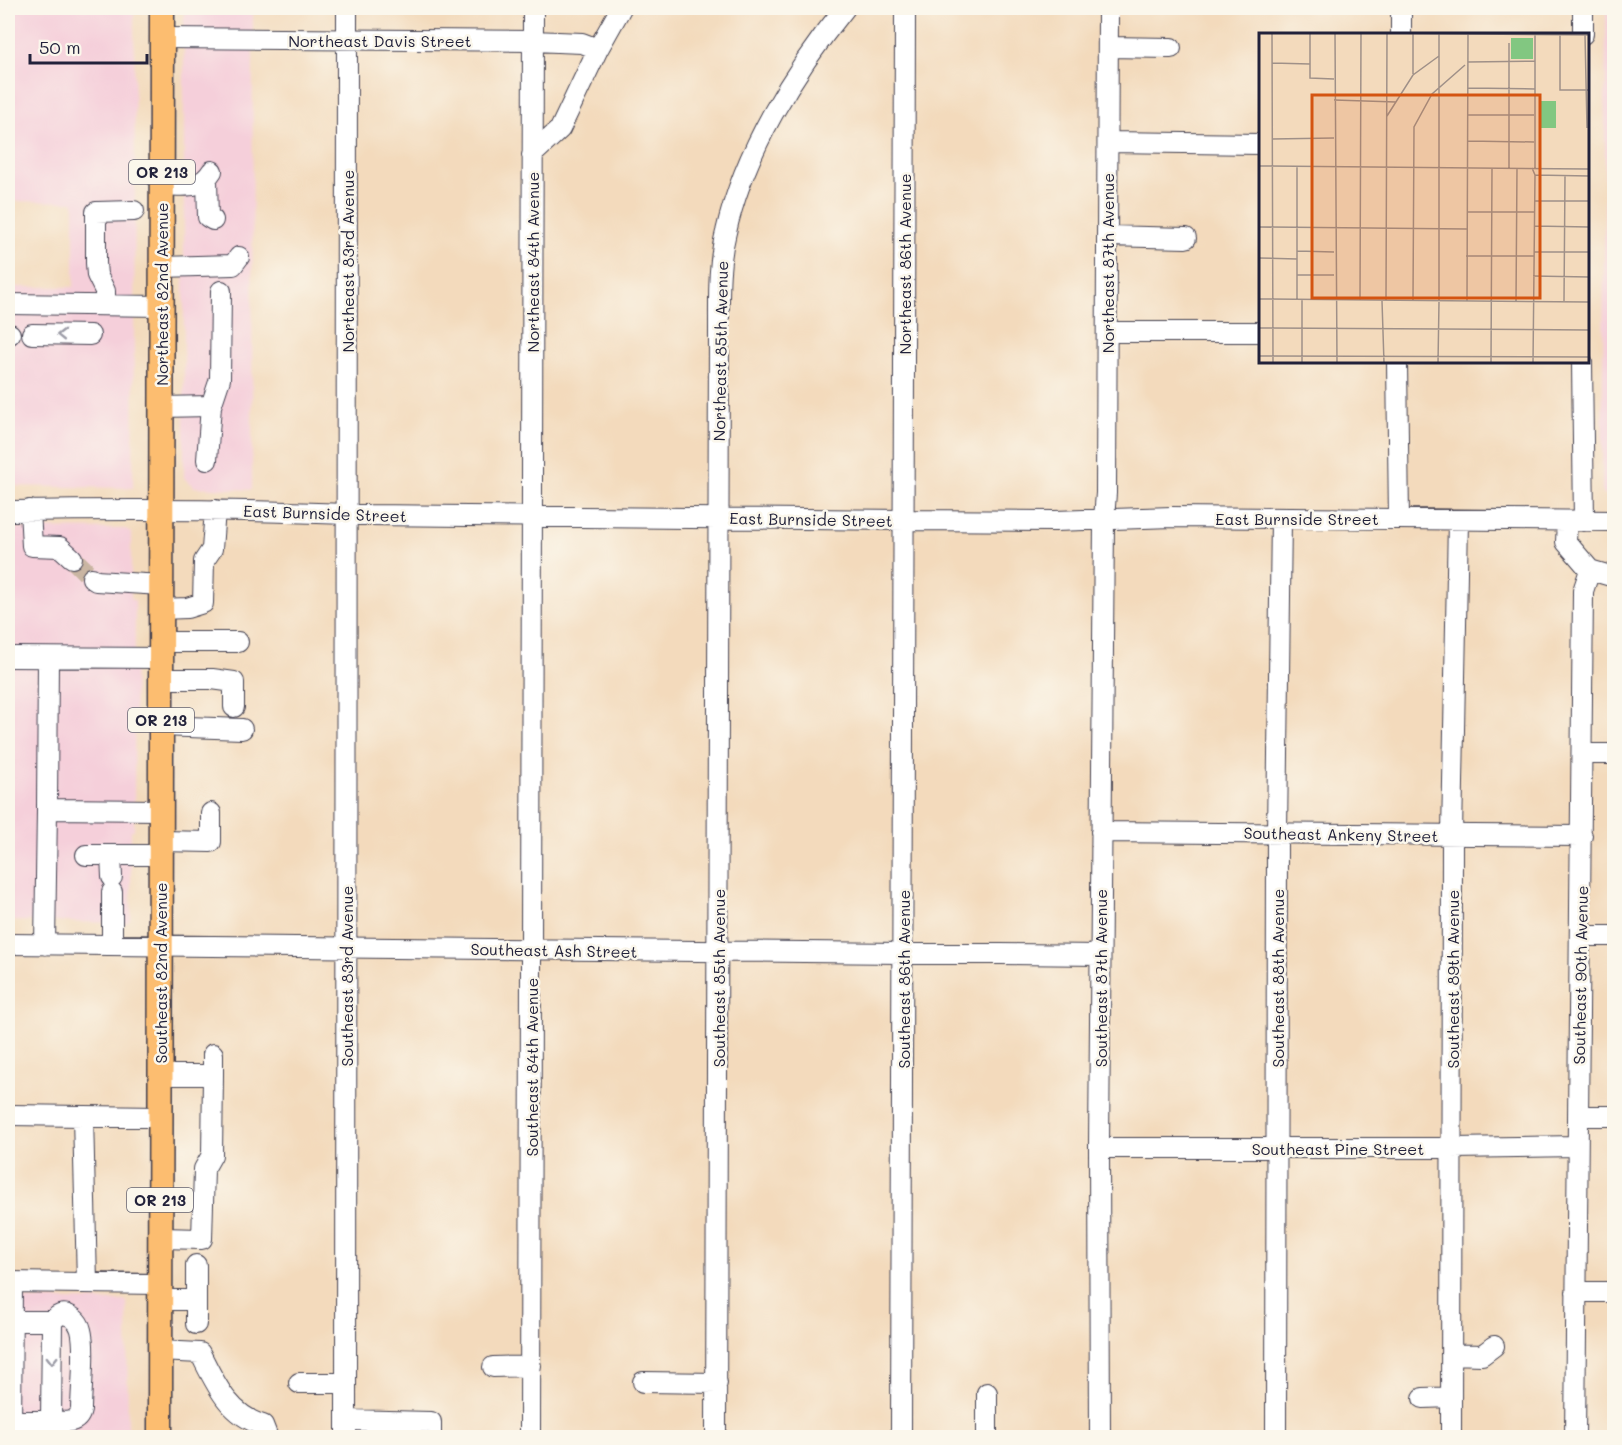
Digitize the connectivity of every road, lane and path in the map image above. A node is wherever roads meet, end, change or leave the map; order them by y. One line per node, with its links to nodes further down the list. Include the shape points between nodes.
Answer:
1 (162, 8): 12 (main road, Northeast 82nd Avenue / OR 213)
2 (347, 8): 13 (street, Northeast 83rd Avenue)
3 (533, 8): 14 (street, Northeast 84th Avenue)
4 (621, 8): 17 (street)
5 (844, 8): 47 (street, Northeast 85th Avenue, via 801,65 761,138 739,187 725,233 720,269)
6 (904, 8): 51 (street, Northeast 86th Avenue)
7 (1108, 8): 15 (street, Northeast 87th Avenue)
8 (1401, 8): 10 (street)
9 (1583, 8): 11 (street)
10 (1401, 33)
11 (1583, 33)
12 (162, 38): 13 (street, Northeast Davis Street); 21 (main road, Northeast 82nd Avenue / OR 213)
13 (347, 39): 14 (street, Northeast Davis Street); 45 (street, Northeast 83rd Avenue)
14 (533, 41): 17 (street, Northeast Davis Street, via 582,43); 20 (street, Northeast 84th Avenue)
15 (1108, 47): 16 (street); 18 (street, Northeast 87th Avenue)
16 (1171, 48)
17 (598, 49): 20 (street, via 560,129)
18 (1108, 142): 19 (street); 24 (street, Northeast 87th Avenue)
19 (1259, 144)
20 (532, 155): 46 (street, Northeast 84th Avenue)
21 (162, 185): 23 (street, via 199,185 209,175 208,217); 27 (main road, Northeast 82nd Avenue / OR 213)
22 (134, 211): 30 (street, via 96,212 96,269 105,291)
23 (213, 220)
24 (1108, 236): 25 (street); 32 (street, Northeast 87th Avenue)
25 (1186, 238)
26 (239, 257): 27 (street, via 233,265)
27 (162, 267): 31 (main road, Northeast 82nd Avenue / OR 213)
28 (221, 291): 38 (street, via 220,379)
29 (8, 304): 30 (street)
30 (105, 305): 31 (street)
31 (162, 306): 39 (main road, Northeast 82nd Avenue / OR 213)
32 (1107, 332): 33 (street); 49 (street, Northeast 87th Avenue)
33 (1259, 332)
34 (32, 334): 35 (street, one-way to 34)
35 (90, 335)
36 (1397, 363): 50 (street)
37 (1582, 363): 53 (street)
38 (211, 406): 39 (street); 40 (street)
39 (161, 407): 41 (main road, Northeast 82nd Avenue / OR 213)
40 (207, 460)
41 (160, 509): 42 (street, East Burnside Street); 43 (street, East Burnside Street); 59 (main road, Southeast 82nd Avenue / OR 213)
42 (30, 510): 44 (street, East Burnside Street); 55 (street, via 32,546 60,547)
43 (215, 510): 45 (street, East Burnside Street); 59 (street, via 212,549 204,561 203,603 187,608)
44 (8, 511)
45 (346, 514): 46 (street, East Burnside Street); 85 (street, Southeast 83rd Avenue)
46 (532, 516): 47 (street, East Burnside Street); 86 (street, Southeast 84th Avenue)
47 (718, 518): 51 (street, East Burnside Street); 87 (street, Southeast 85th Avenue)
48 (1281, 518): 49 (street, East Burnside Street); 50 (street, East Burnside Street); 73 (street, Southeast 88th Avenue)
49 (1104, 519): 51 (street, East Burnside Street); 72 (street, Southeast 87th Avenue)
50 (1399, 519): 52 (street, East Burnside Street)
51 (904, 520): 88 (street, Southeast 86th Avenue)
52 (1458, 520): 53 (street, East Burnside Street); 74 (street, Southeast 89th Avenue)
53 (1575, 521): 54 (street, East Burnside Street); 56 (street, via 1566,542)
54 (1614, 521)
55 (72, 558)
56 (1590, 570): 57 (street); 67 (street, Southeast 90th Avenue, via 1583,591)
57 (1614, 577)
58 (92, 578): 59 (street)
59 (161, 597): 63 (main road, Southeast 82nd Avenue / OR 213)
60 (238, 642): 63 (street)
61 (8, 657): 62 (street)
62 (48, 658): 63 (street); 69 (street)
63 (161, 660): 64 (street, via 212,679 234,682); 65 (main road, Southeast 82nd Avenue / OR 213)
64 (234, 707)
65 (161, 726): 66 (street); 70 (main road, Southeast 82nd Avenue / OR 213)
66 (242, 729)
67 (1582, 754): 68 (street); 75 (street, Southeast 90th Avenue)
68 (1614, 754)
69 (47, 809): 70 (street); 82 (street)
70 (160, 810): 76 (main road, Southeast 82nd Avenue / OR 213)
71 (211, 813): 76 (street, via 211,842)
72 (1101, 832): 73 (street, Southeast Ankeny Street); 89 (street, Southeast 87th Avenue)
73 (1277, 833): 74 (street, Southeast Ankeny Street); 99 (street, Southeast 88th Avenue)
74 (1452, 835): 75 (street, Southeast Ankeny Street); 101 (street, Southeast 89th Avenue)
75 (1582, 836): 79 (street, Southeast 90th Avenue)
76 (161, 848): 78 (street); 84 (main road, Southeast 82nd Avenue / OR 213)
77 (86, 855): 78 (street)
78 (111, 855): 83 (street)
79 (1581, 936): 80 (street); 95 (street, Southeast 90th Avenue)
80 (1614, 936)
81 (8, 945): 82 (street, Southeast Ash Street)
82 (45, 945): 83 (street, Southeast Ash Street)
83 (112, 945): 84 (street, Southeast Ash Street)
84 (160, 946): 85 (street, Southeast Ash Street); 91 (main road, Southeast 82nd Avenue / OR 213)
85 (346, 948): 86 (street, Southeast Ash Street); 120 (street, Southeast 83rd Avenue)
86 (531, 950): 87 (street, Southeast Ash Street); 117 (street, Southeast 84th Avenue)
87 (718, 951): 88 (street, Southeast Ash Street); 121 (street, Southeast 85th Avenue)
88 (903, 953): 89 (street, Southeast Ash Street); 133 (street, Southeast 86th Avenue)
89 (1100, 955): 100 (street, Southeast 87th Avenue)
90 (213, 1054): 92 (street)
91 (160, 1075): 92 (street); 97 (main road, Southeast 82nd Avenue / OR 213)
92 (213, 1075): 102 (street, via 212,1155 204,1169 202,1239)
93 (8, 1115): 94 (street)
94 (83, 1116): 97 (street); 105 (street)
95 (1579, 1116): 96 (street); 98 (street, Southeast 90th Avenue)
96 (1614, 1116)
97 (160, 1117): 102 (main road, Southeast 82nd Avenue / OR 213)
98 (1577, 1146): 101 (street, Southeast Pine Street); 107 (street, Southeast 90th Avenue)
99 (1276, 1147): 100 (street, Southeast Pine Street); 101 (street, Southeast Pine Street); 136 (street, Southeast 88th Avenue)
100 (1099, 1148): 135 (street, Southeast 87th Avenue)
101 (1453, 1148): 115 (street, Southeast 89th Avenue)
102 (160, 1238): 106 (main road, Southeast 82nd Avenue / OR 213)
103 (196, 1265): 109 (street)
104 (10, 1282): 105 (street); 110 (street)
105 (87, 1283): 106 (street)
106 (160, 1292): 109 (street); 114 (main road, Southeast 82nd Avenue / OR 213)
107 (1576, 1292): 108 (street); 138 (street, Southeast 90th Avenue)
108 (1614, 1292)
109 (196, 1300): 112 (street)
110 (9, 1321): 111 (street); 126 (street)
111 (52, 1321): 125 (street, one-way to 125); 125 (street, via 60,1315 76,1320 82,1340 80,1416 69,1422)
112 (196, 1324)
113 (1494, 1346): 115 (street, via 1482,1355)
114 (160, 1351): 128 (main road, Southeast 82nd Avenue / OR 213); 129 (street, via 200,1353 220,1393 246,1417 263,1425)
115 (1451, 1354): 123 (street, Southeast 89th Avenue)
116 (493, 1366): 117 (street)
117 (531, 1366): 131 (street, Southeast 84th Avenue)
118 (643, 1382): 121 (street)
119 (299, 1383): 120 (street)
120 (346, 1383): 127 (street, Southeast 83rd Avenue)
121 (717, 1383): 132 (street, Southeast 85th Avenue)
122 (987, 1393): 134 (street)
123 (1451, 1397): 124 (street); 137 (street, Southeast 89th Avenue)
124 (1422, 1398)
125 (51, 1421): 126 (street)
126 (11, 1429)
127 (346, 1429): 130 (street, via 431,1422)
128 (160, 1437)
129 (268, 1437)
130 (431, 1437)
131 (530, 1437)
132 (717, 1437)
133 (901, 1437)
134 (987, 1437)
135 (1100, 1437)
136 (1276, 1437)
137 (1451, 1437)
138 (1575, 1437)

